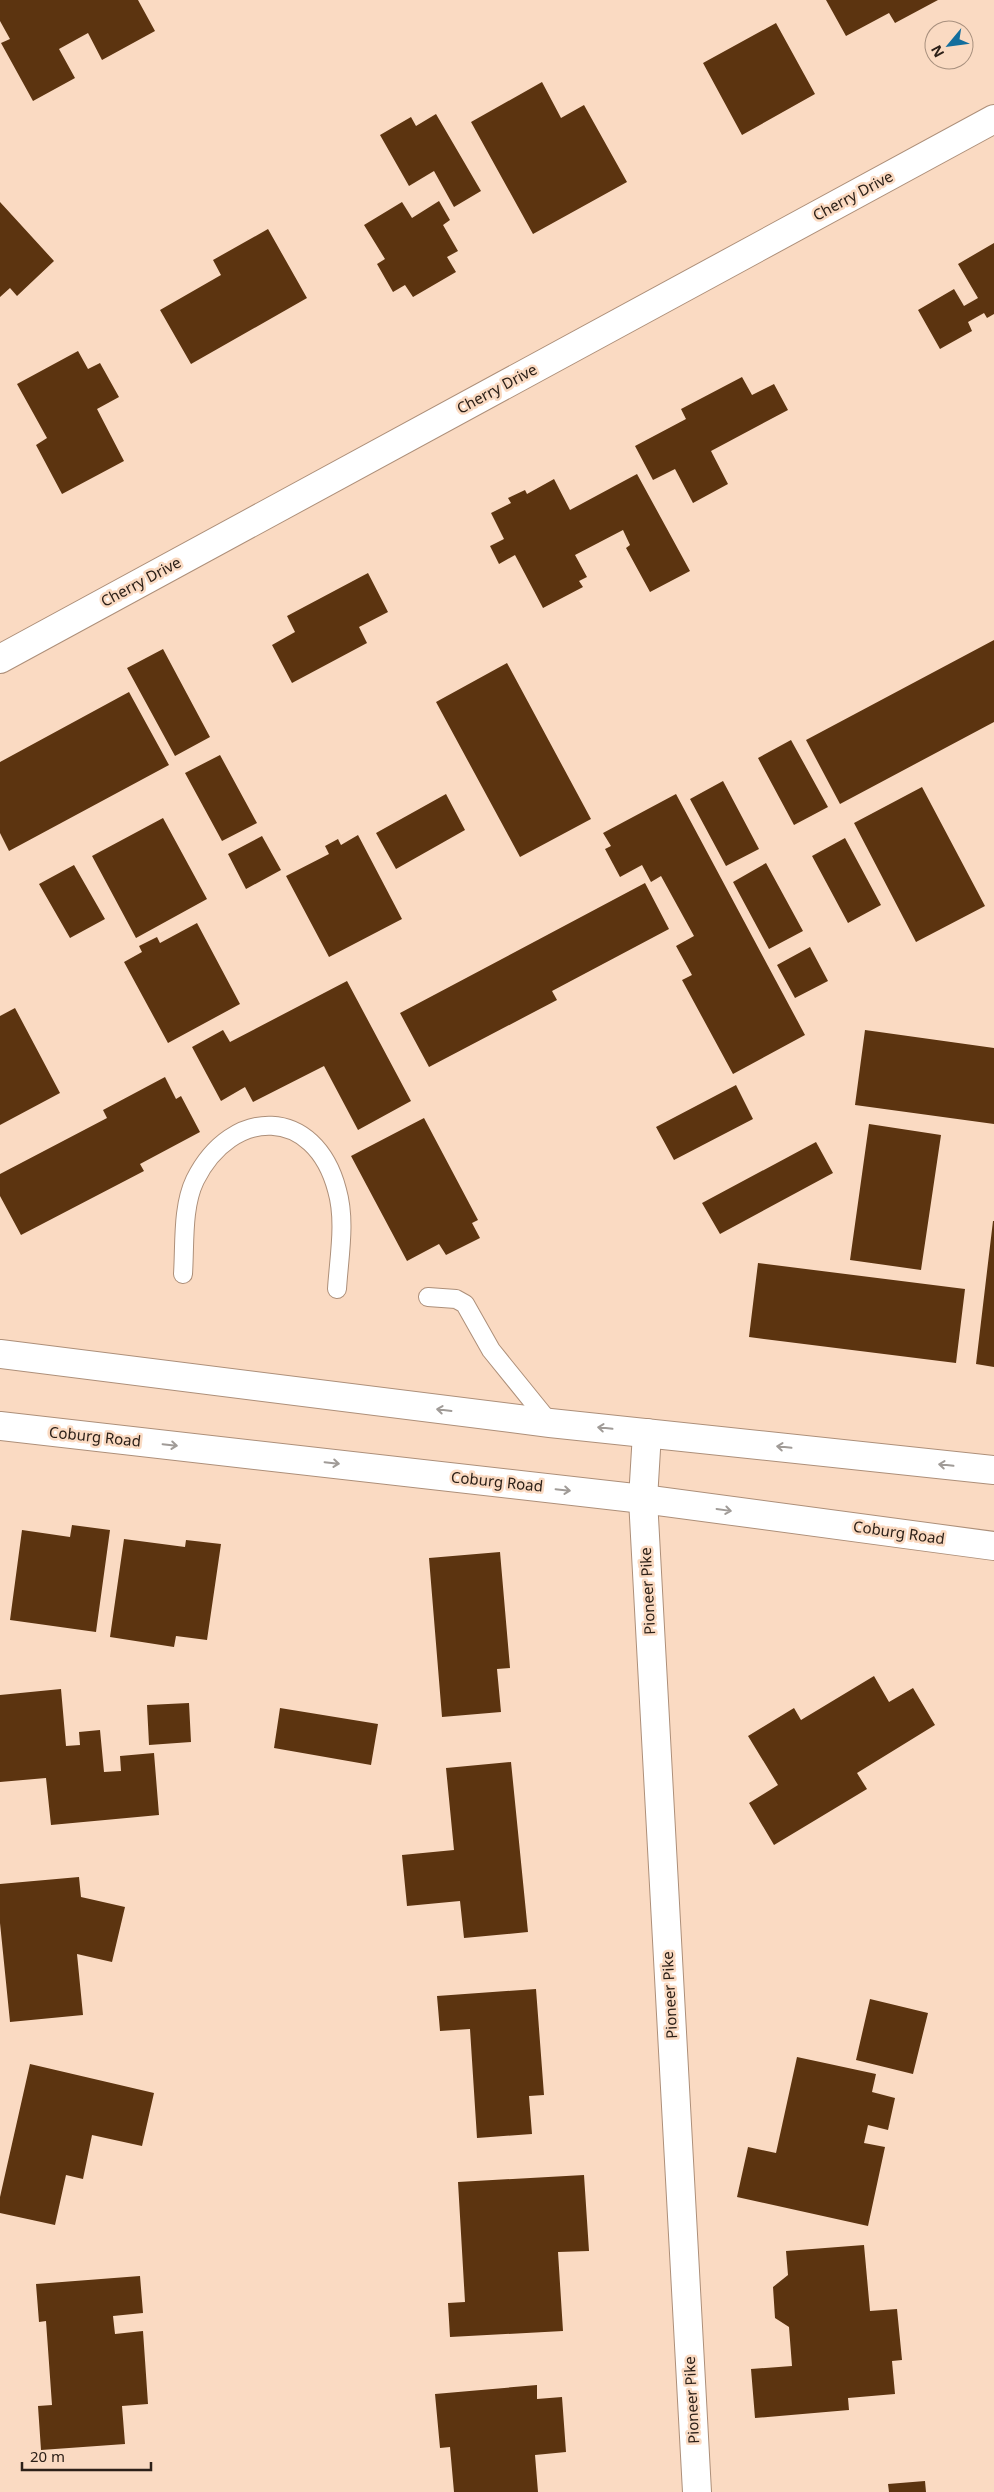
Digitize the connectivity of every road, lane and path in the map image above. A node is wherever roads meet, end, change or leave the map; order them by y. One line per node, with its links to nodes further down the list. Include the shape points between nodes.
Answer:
1 (994, 120): 2 (street, Cherry Drive)
2 (0, 659)
3 (183, 1274): 4 (lane, via 188,1204 202,1168 223,1144 236,1135 250,1128 279,1125 303,1136 334,1178 341,1213)
4 (337, 1289)
5 (428, 1297): 7 (lane, via 456,1299 465,1304 491,1350)
6 (0, 1354): 7 (street, one-way to 6)
7 (550, 1423): 9 (street, one-way to 7)
8 (0, 1426): 11 (street, Coburg Road, one-way to 11)
9 (647, 1433): 10 (street, one-way to 9); 11 (street, Pioneer Pike)
10 (994, 1470)
11 (643, 1499): 12 (street, Coburg Road, one-way to 12); 13 (street, Pioneer Pike)
12 (994, 1546)
13 (697, 2492)

